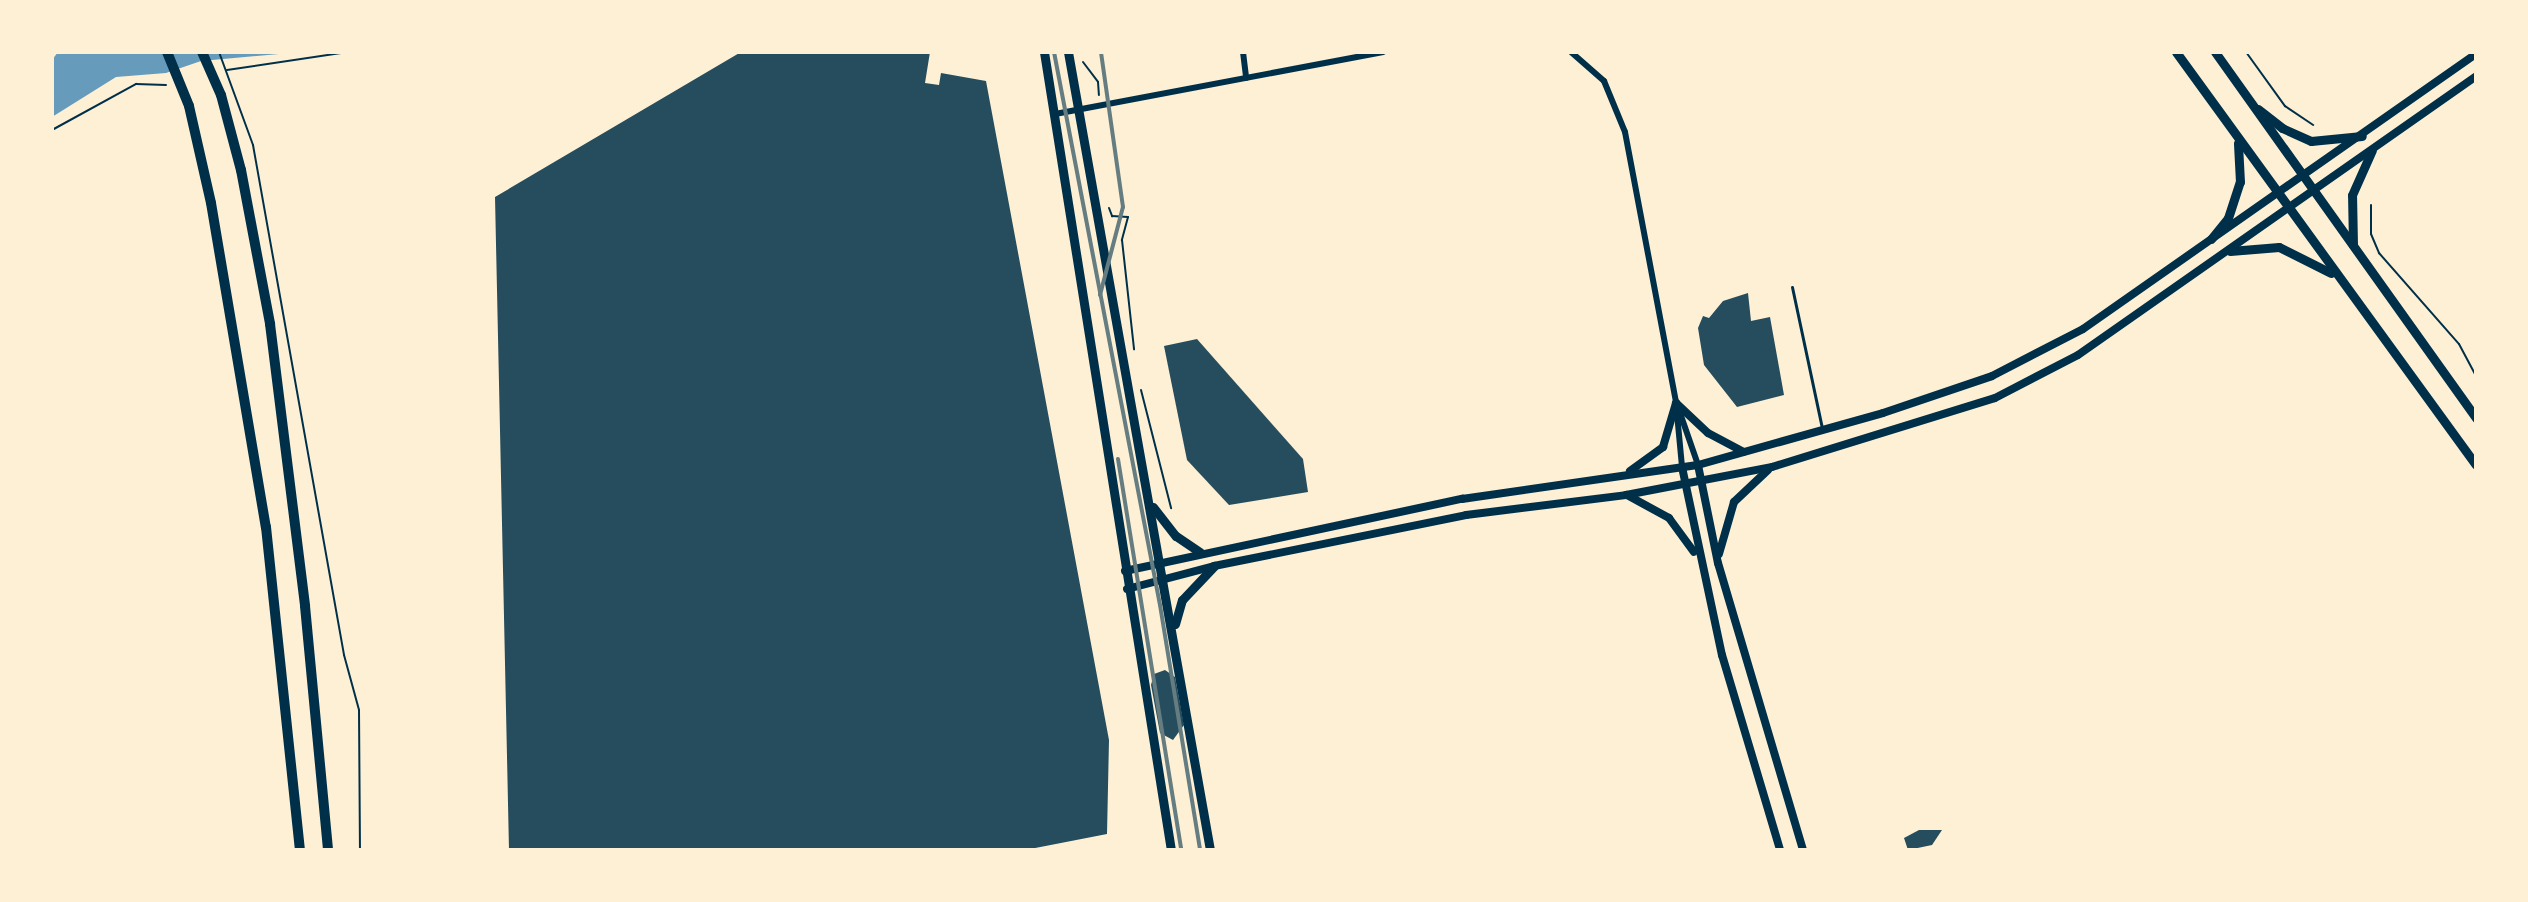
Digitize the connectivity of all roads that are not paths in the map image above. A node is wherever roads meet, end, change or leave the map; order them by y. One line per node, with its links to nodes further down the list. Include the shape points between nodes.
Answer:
1 (167, 52): 50 (main road, via 189,106 211,203 266,527)
2 (202, 52): 51 (main road, via 221,95 270,324)
3 (1044, 52): 15 (main road)
4 (1068, 52): 14 (main road)
5 (1243, 52): 12 (street)
6 (1383, 52): 12 (street)
7 (1571, 52): 28 (street, via 1604,81 1618,107)
8 (2176, 52): 17 (main road)
9 (2215, 52): 13 (main road)
10 (2476, 54): 16 (street)
11 (2476, 76): 18 (street)
12 (1246, 78): 14 (street)
13 (2250, 102): 16 (main road, via 2282,128 2311,141); 19 (main road)
14 (1078, 109): 15 (street); 40 (main road)
15 (1055, 114): 46 (main road)
16 (2362, 136): 19 (street)
17 (2238, 139): 21 (main road); 23 (main road, via 2240,182 2228,218)
18 (2372, 150): 20 (street); 24 (main road, via 2352,195)
19 (2302, 179): 20 (main road); 21 (street)
20 (2312, 192): 22 (street); 24 (main road)
21 (2279, 197): 22 (main road); 23 (street)
22 (2288, 211): 25 (street); 26 (main road)
23 (2211, 239): 30 (street, via 2037,356 1928,399)
24 (2353, 248): 29 (main road)
25 (2230, 251): 26 (main road, via 2279,247 2311,259); 35 (street, via 2078,355 2021,386 1927,421)
26 (2337, 277): 33 (main road)
27 (1792, 287): 30 (lane)
28 (1676, 403): 31 (street, via 1708,433); 32 (street); 34 (street); 36 (street, via 1663,447)
29 (2476, 418)
30 (1822, 431): 31 (street)
31 (1743, 452): 32 (street)
32 (1698, 465): 34 (street); 37 (street)
33 (2476, 465)
34 (1682, 467): 36 (street); 38 (street)
35 (1772, 467): 37 (street); 43 (street, via 1734,502 1723,528)
36 (1629, 472): 41 (street, via 1462,499)
37 (1702, 481): 38 (street); 43 (street)
38 (1687, 484): 39 (street); 44 (street)
39 (1626, 495): 44 (street, via 1669,518); 45 (street, via 1466,515)
40 (1151, 504): 41 (main road, via 1167,528); 42 (main road)
41 (1200, 552): 42 (street)
42 (1161, 562): 46 (street); 47 (main road)
43 (1718, 563): 55 (street)
44 (1699, 564): 54 (street)
45 (1214, 566): 47 (street); 49 (main road, via 1182,600)
46 (1125, 571): 48 (main road)
47 (1163, 580): 48 (street); 49 (main road)
48 (1127, 589): 52 (main road)
49 (1174, 638): 53 (main road)
50 (300, 850)
51 (328, 850)
52 (1171, 850)
53 (1210, 850)
54 (1780, 850)
55 (1803, 850)

